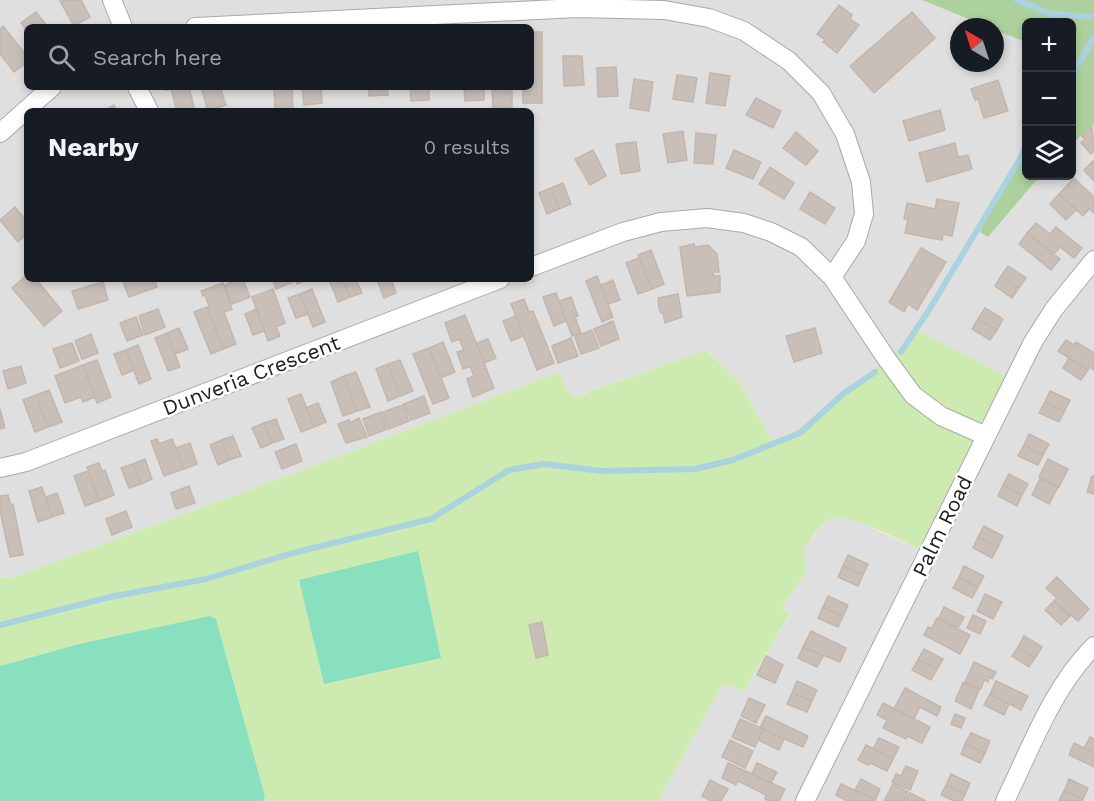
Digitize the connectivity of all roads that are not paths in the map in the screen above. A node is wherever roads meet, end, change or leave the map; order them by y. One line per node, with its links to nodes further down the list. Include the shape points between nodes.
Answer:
1 (112, 0): 2 (street)
2 (122, 24)
3 (255, 24): 12 (street, via 576,8 664,10 710,18 744,31 789,61 821,93 845,134 861,182 864,214 856,241)
4 (49, 90): 6 (street)
5 (138, 90): 7 (street)
6 (28, 108)
7 (148, 108)
8 (24, 112): 9 (street)
9 (0, 133)
10 (1094, 260): 14 (street, Palm Road, via 1054,309)
11 (534, 266): 12 (street, via 623,231 661,222 707,218 744,223 771,232 801,247)
12 (832, 277): 14 (street, via 913,395 941,416)
13 (492, 282): 15 (street, Dunveria Crescent, via 36,458)
14 (986, 436): 17 (street, Palm Road)
15 (0, 468)
16 (1094, 646): 18 (street, via 1060,689)
17 (805, 801)
18 (1005, 801)

